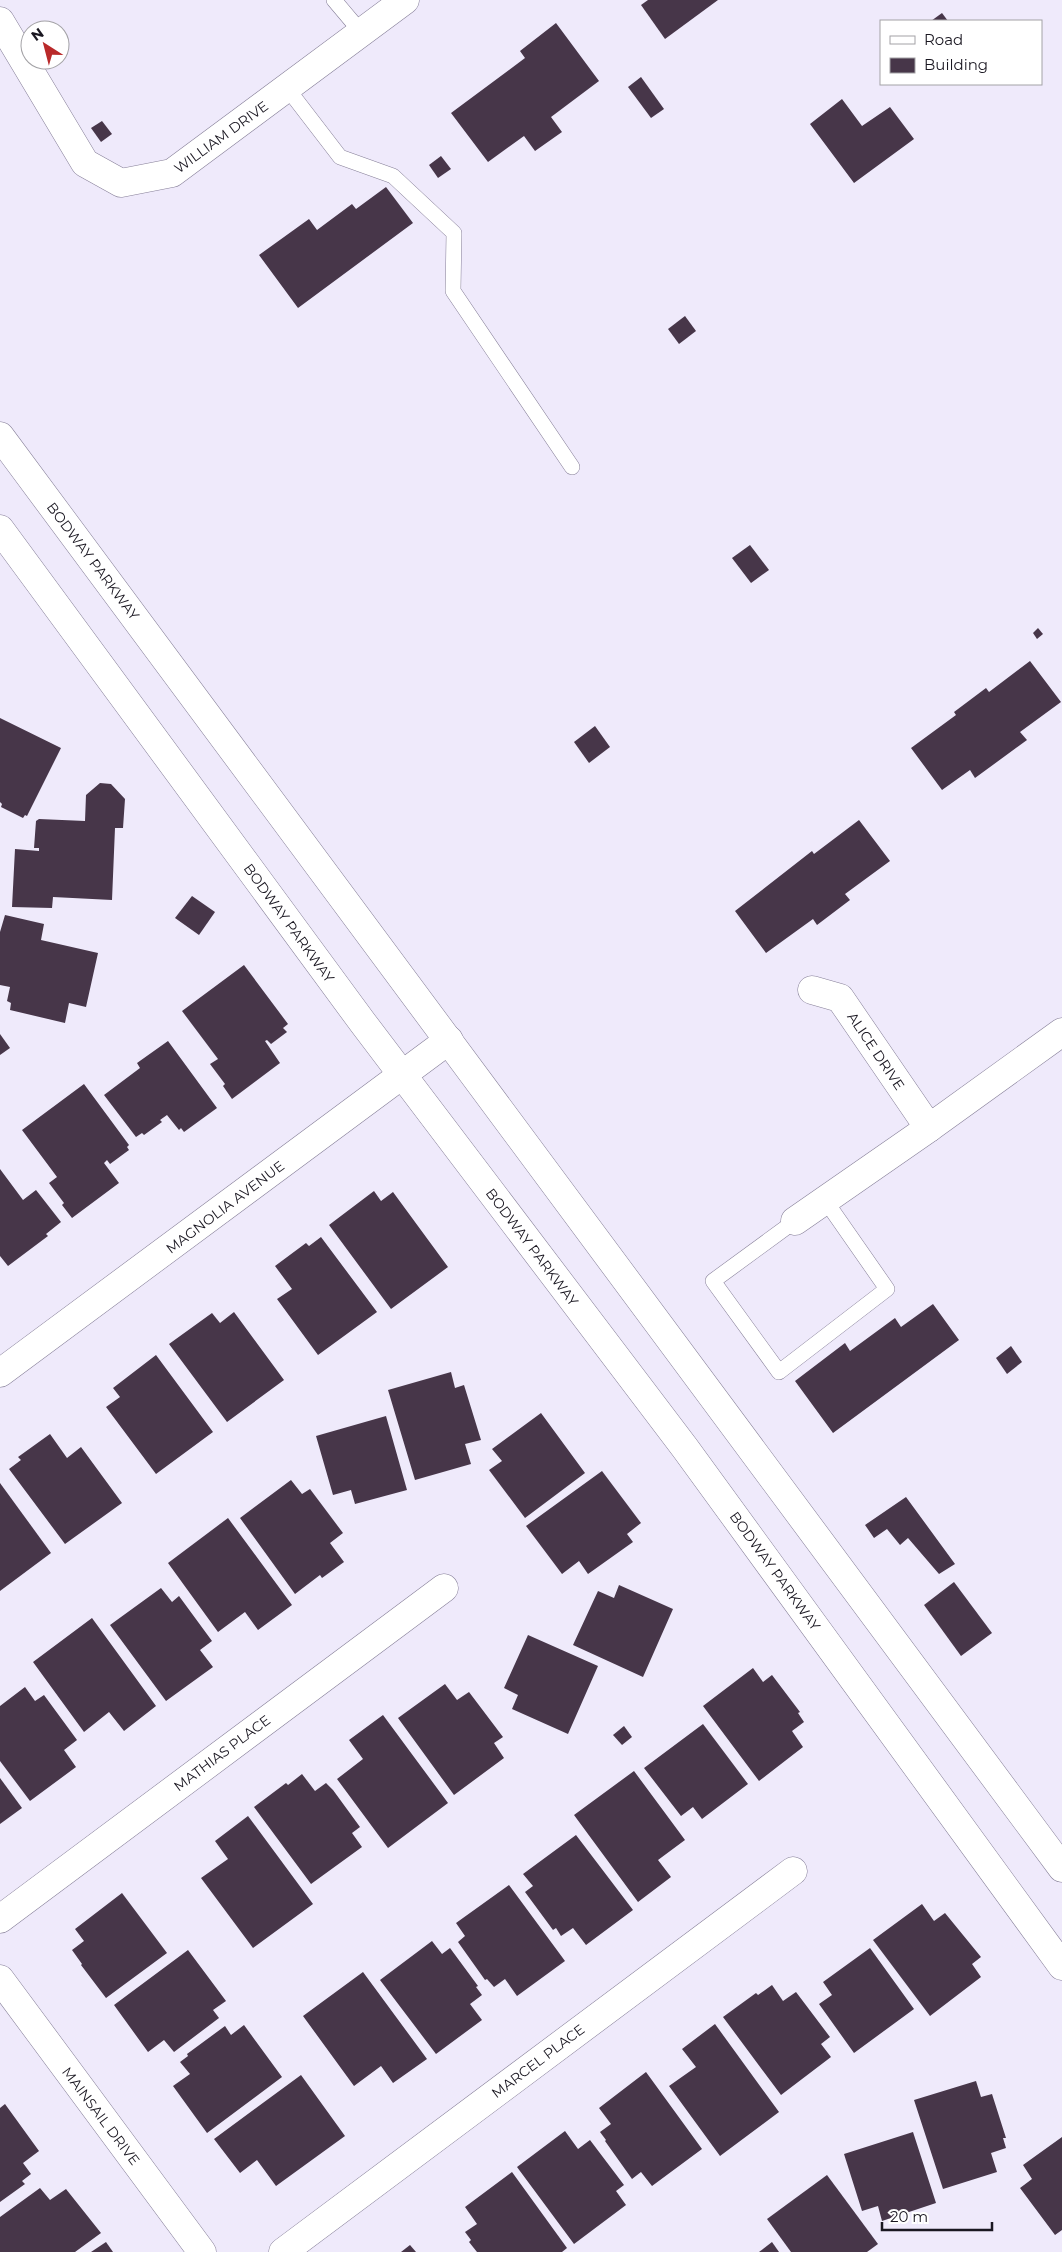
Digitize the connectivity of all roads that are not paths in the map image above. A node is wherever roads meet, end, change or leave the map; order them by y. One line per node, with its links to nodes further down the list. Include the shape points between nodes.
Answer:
1 (334, 0): 4 (lane)
2 (405, 0): 4 (street, WILLIAM DRIVE)
3 (0, 21): 5 (street, WILLIAM DRIVE, via 85,163 122,183 172,173)
4 (361, 32): 5 (street, WILLIAM DRIVE)
5 (287, 88): 7 (lane, via 340,157 393,176 454,233 453,290)
6 (0, 436): 11 (street, BODWAY PARKWAY)
7 (572, 467)
8 (0, 529): 12 (street, BODWAY PARKWAY)
9 (812, 990): 13 (street, ALICE DRIVE, via 840,998)
10 (1062, 1032): 13 (street)
11 (449, 1040): 12 (street, MAGNOLIA AVENUE); 18 (street, BODWAY PARKWAY)
12 (402, 1076): 16 (street, MAGNOLIA AVENUE); 21 (street, BODWAY PARKWAY, via 685,1448)
13 (929, 1128): 14 (street)
14 (825, 1200): 15 (street); 15 (lane, via 887,1289 779,1372 713,1281)
15 (795, 1221)
16 (0, 1373)
17 (444, 1588): 20 (street, MATHIAS PLACE)
18 (1062, 1868)
19 (793, 1871): 24 (street, MARCEL PLACE)
20 (0, 1919)
21 (1062, 1966)
22 (0, 1980): 23 (street, MAINSAIL DRIVE)
23 (202, 2252)
24 (283, 2252)

